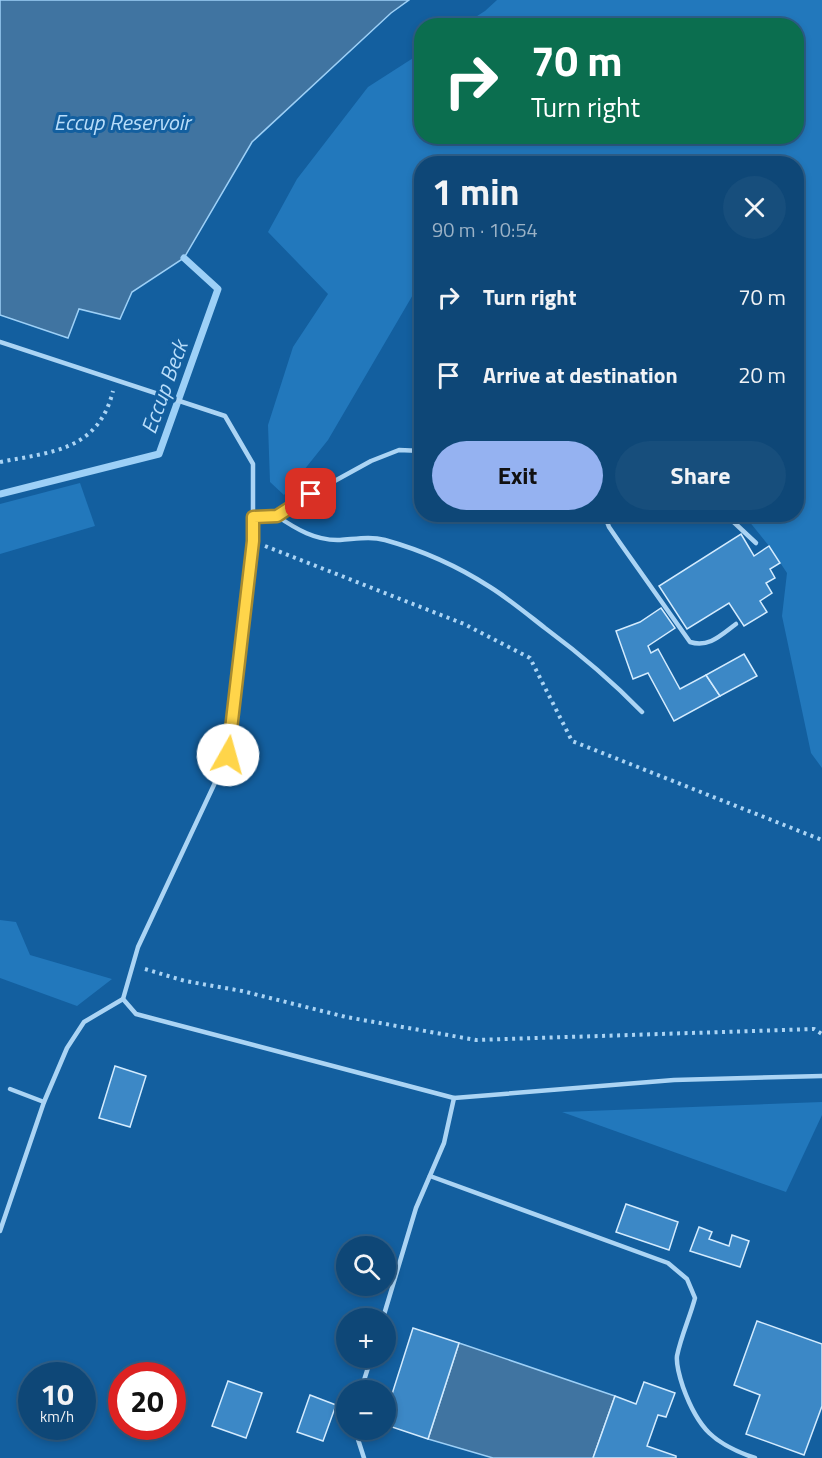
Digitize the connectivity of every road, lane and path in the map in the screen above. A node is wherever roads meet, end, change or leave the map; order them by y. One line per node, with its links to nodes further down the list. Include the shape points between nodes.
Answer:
1 (0, 342): 2 (lane)
2 (116, 379): 4 (path, via 109,408 99,424 83,437 60,451); 6 (lane, via 225,416 253,464)
3 (414, 451): 5 (lane, via 399,450 371,461)
4 (0, 462)
5 (277, 516): 6 (lane); 12 (lane, via 294,528 326,539 384,540 437,559 478,580 593,665)
6 (253, 517): 9 (lane)
7 (608, 522): 11 (lane, via 690,642 708,643)
8 (734, 522): 10 (lane)
9 (253, 541): 13 (path, via 464,624 531,658 572,741); 14 (lane, via 228,755 138,947)
10 (756, 543)
11 (736, 624)
12 (642, 712)
13 (822, 840)
14 (133, 966): 15 (lane); 16 (path, via 346,1017 476,1040 803,1029)
15 (123, 999): 19 (lane, via 136,1014); 20 (lane, via 84,1022 67,1048)
16 (822, 1034)
17 (822, 1076): 19 (lane, via 674,1080)
18 (10, 1089): 20 (lane)
19 (454, 1098): 21 (lane, via 444,1143)
20 (44, 1102): 22 (lane)
21 (430, 1176): 23 (lane, via 416,1208); 26 (lane, via 668,1263 687,1279 696,1298 677,1358 691,1409 710,1435 730,1449)
22 (0, 1231)
23 (386, 1308)
24 (358, 1440): 25 (lane)
25 (364, 1458)
26 (755, 1458)

